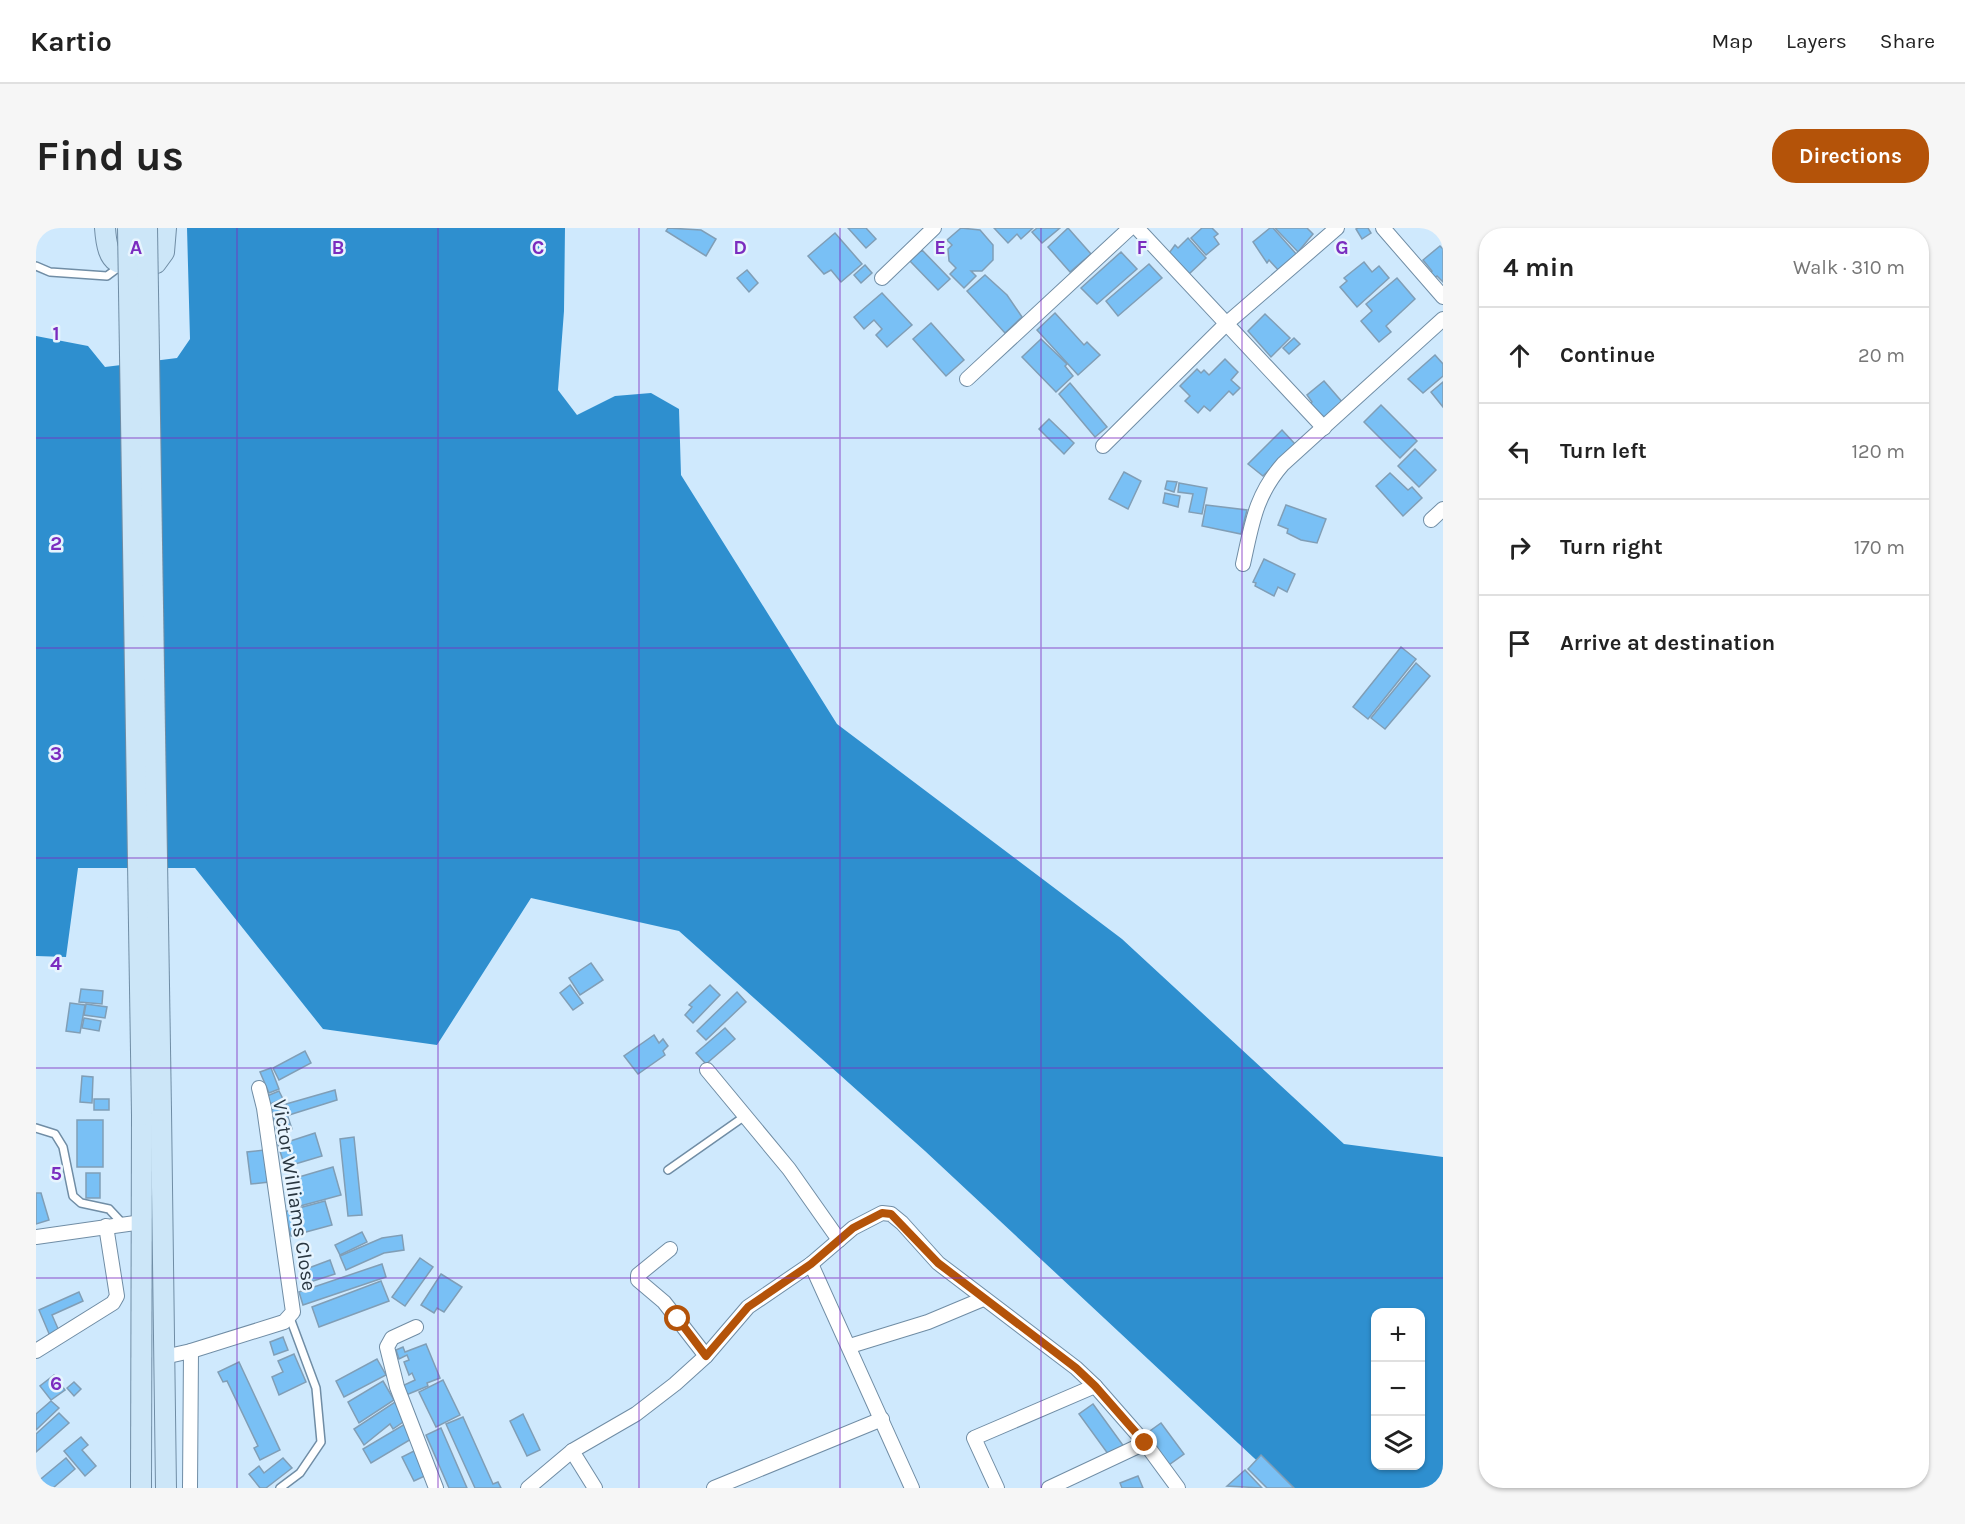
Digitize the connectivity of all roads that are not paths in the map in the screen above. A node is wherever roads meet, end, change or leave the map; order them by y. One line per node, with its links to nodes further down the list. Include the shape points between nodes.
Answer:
1 (105, 228): 11 (main road, via 113,262)
2 (128, 228): 24 (main road, bridge)
3 (147, 228): 24 (main road, bridge)
4 (166, 228): 11 (main road, via 164,252 156,263)
5 (934, 228): 12 (street)
6 (1130, 228): 16 (street)
7 (1137, 228): 15 (street)
8 (1337, 228): 15 (street)
9 (1383, 228): 13 (street)
10 (36, 266): 11 (lane, via 50,272 107,276)
11 (122, 266)
12 (882, 278)
13 (1443, 297)
14 (1443, 320): 17 (street)
15 (1226, 324): 17 (street); 18 (street)
16 (967, 379)
17 (1324, 428): 21 (street, via 1267,483 1256,508)
18 (1103, 446)
19 (1443, 509): 20 (street)
20 (1431, 520)
21 (1243, 564)
22 (708, 1070): 25 (street)
23 (259, 1088): 35 (street, Victor Williams Close, via 293,1312)
24 (151, 1113): 28 (main road); 41 (main road)
25 (745, 1116): 27 (lane); 31 (street, via 789,1169)
26 (36, 1128): 28 (lane, via 55,1134 63,1147 73,1196 81,1203 109,1209)
27 (668, 1170)
28 (132, 1223): 29 (street); 46 (main road)
29 (106, 1226): 30 (street); 38 (street, via 117,1296)
30 (36, 1237)
31 (839, 1240): 33 (street); 34 (street, via 872,1216 891,1214 938,1263)
32 (669, 1249): 40 (street, via 638,1275 638,1280 664,1302)
33 (811, 1264): 37 (street); 40 (street, via 748,1307)
34 (983, 1299): 37 (street, via 928,1322); 42 (street)
35 (290, 1318): 39 (street, Victor Williams Close); 49 (lane, via 316,1388 321,1442 300,1473)
36 (416, 1327): 50 (street, via 392,1338 387,1347 397,1388)
37 (850, 1346): 43 (street)
38 (36, 1351)
39 (191, 1352): 41 (street, Victor Williams Close); 48 (street)
40 (706, 1356): 45 (street, via 636,1414)
41 (164, 1357): 47 (main road)
42 (1095, 1386): 44 (street); 55 (street, via 974,1438)
43 (882, 1419): 53 (street); 54 (street)
44 (1145, 1443): 56 (street); 57 (street)
45 (572, 1451): 51 (street); 52 (street)
46 (141, 1488)
47 (166, 1488)
48 (190, 1488)
49 (280, 1488)
50 (436, 1488)
51 (528, 1488)
52 (595, 1488)
53 (714, 1488)
54 (912, 1488)
55 (997, 1488)
56 (1049, 1488)
57 (1178, 1488)

